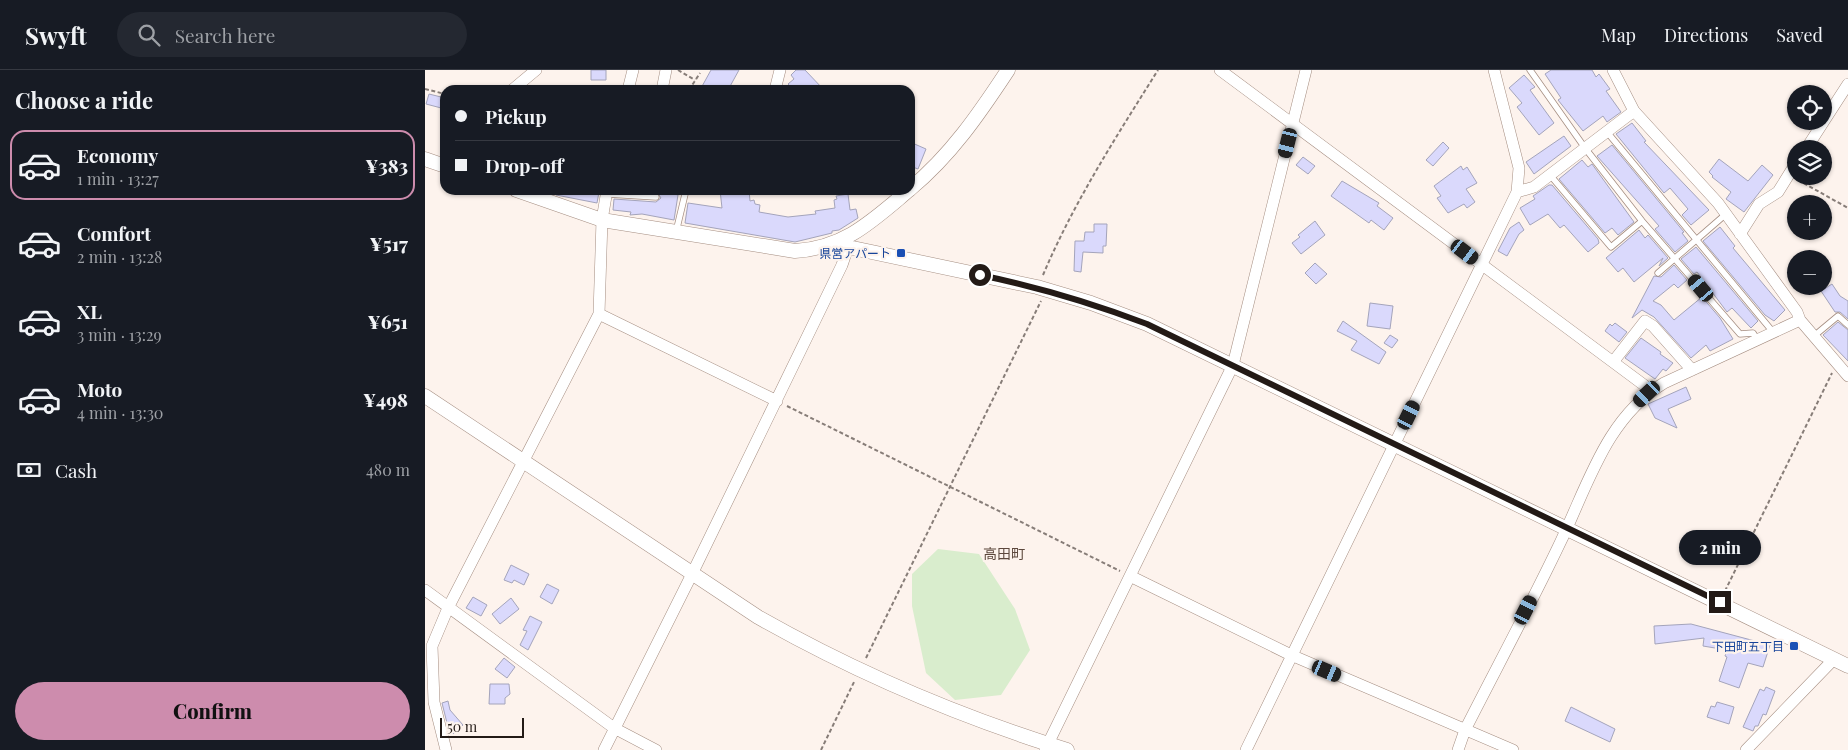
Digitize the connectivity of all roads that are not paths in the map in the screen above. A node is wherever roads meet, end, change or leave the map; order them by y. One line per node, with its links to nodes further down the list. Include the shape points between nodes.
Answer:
1 (536, 70): 12 (street)
2 (633, 70): 13 (street)
3 (667, 70): 14 (street)
4 (780, 70): 15 (street)
5 (1008, 70): 25 (street, via 970,127)
6 (1220, 70): 18 (street)
7 (1306, 70): 18 (street)
8 (1494, 70): 26 (street, via 1519,168)
9 (1530, 70): 20 (lane)
10 (1613, 70): 17 (street)
11 (1848, 84): 16 (street)
12 (518, 85)
13 (630, 85)
14 (663, 85)
15 (776, 85)
16 (1832, 109)
17 (1634, 111): 19 (street); 33 (street)
18 (1293, 124): 41 (street); 50 (street)
19 (1607, 132): 20 (street); 38 (lane)
20 (1585, 148): 23 (street); 35 (lane)
21 (425, 159): 22 (street)
22 (440, 164)
23 (1550, 175): 26 (street, via 1534,187); 35 (lane, via 1611,247)
24 (1787, 178): 37 (street, via 1778,192 1759,204)
25 (915, 185)
26 (1517, 192): 41 (street)
27 (530, 195): 34 (street)
28 (606, 195): 34 (street)
29 (644, 195): 32 (lane)
30 (685, 195): 36 (lane)
31 (904, 195): 39 (street)
32 (656, 196)
33 (1726, 214): 37 (street); 38 (lane)
34 (602, 220): 36 (street); 43 (street)
35 (1642, 221): 40 (lane)
36 (676, 233): 39 (street, via 795,251)
37 (1740, 234): 44 (street)
38 (1696, 240): 40 (lane); 46 (lane)
39 (846, 243): 50 (street, via 1041,288 1091,303 1147,324); 55 (street, via 842,265)
40 (1675, 258): 42 (lane); 48 (lane, via 1740,334 1753,333)
41 (1481, 264): 49 (street); 56 (street)
42 (1658, 273)
43 (599, 314): 55 (street); 57 (street)
44 (1800, 320): 46 (street); 47 (street)
45 (1848, 325): 47 (lane, via 1838,316)
46 (1773, 332): 48 (street)
47 (1814, 336): 52 (street)
48 (1757, 339): 51 (street)
49 (1613, 362): 51 (street, via 1645,322 1653,326); 53 (street)
50 (1233, 365): 56 (street); 60 (street)
51 (1692, 370): 53 (street)
52 (1848, 376)
53 (1652, 391): 58 (street, via 1621,421 1606,443)
54 (425, 396): 57 (street)
55 (777, 401): 59 (street)
56 (1395, 445): 58 (street); 64 (street)
57 (522, 462): 59 (street); 62 (street)
58 (1567, 528): 65 (street); 68 (street)
59 (693, 574): 67 (street); 69 (street, via 806,645)
60 (1132, 577): 64 (street); 69 (street)
61 (425, 590): 62 (street)
62 (449, 608): 63 (street); 67 (street)
63 (428, 647): 70 (street, via 434,702)
64 (1291, 655): 68 (street); 74 (street)
65 (1834, 659): 66 (street); 77 (street)
66 (1848, 666)
67 (614, 728): 71 (street); 72 (street)
68 (1465, 730): 75 (street); 76 (street)
69 (1046, 747): 73 (street)
70 (446, 750)
71 (603, 750)
72 (655, 750)
73 (1067, 750)
74 (1246, 750)
75 (1458, 750)
76 (1513, 750)
77 (1747, 750)

